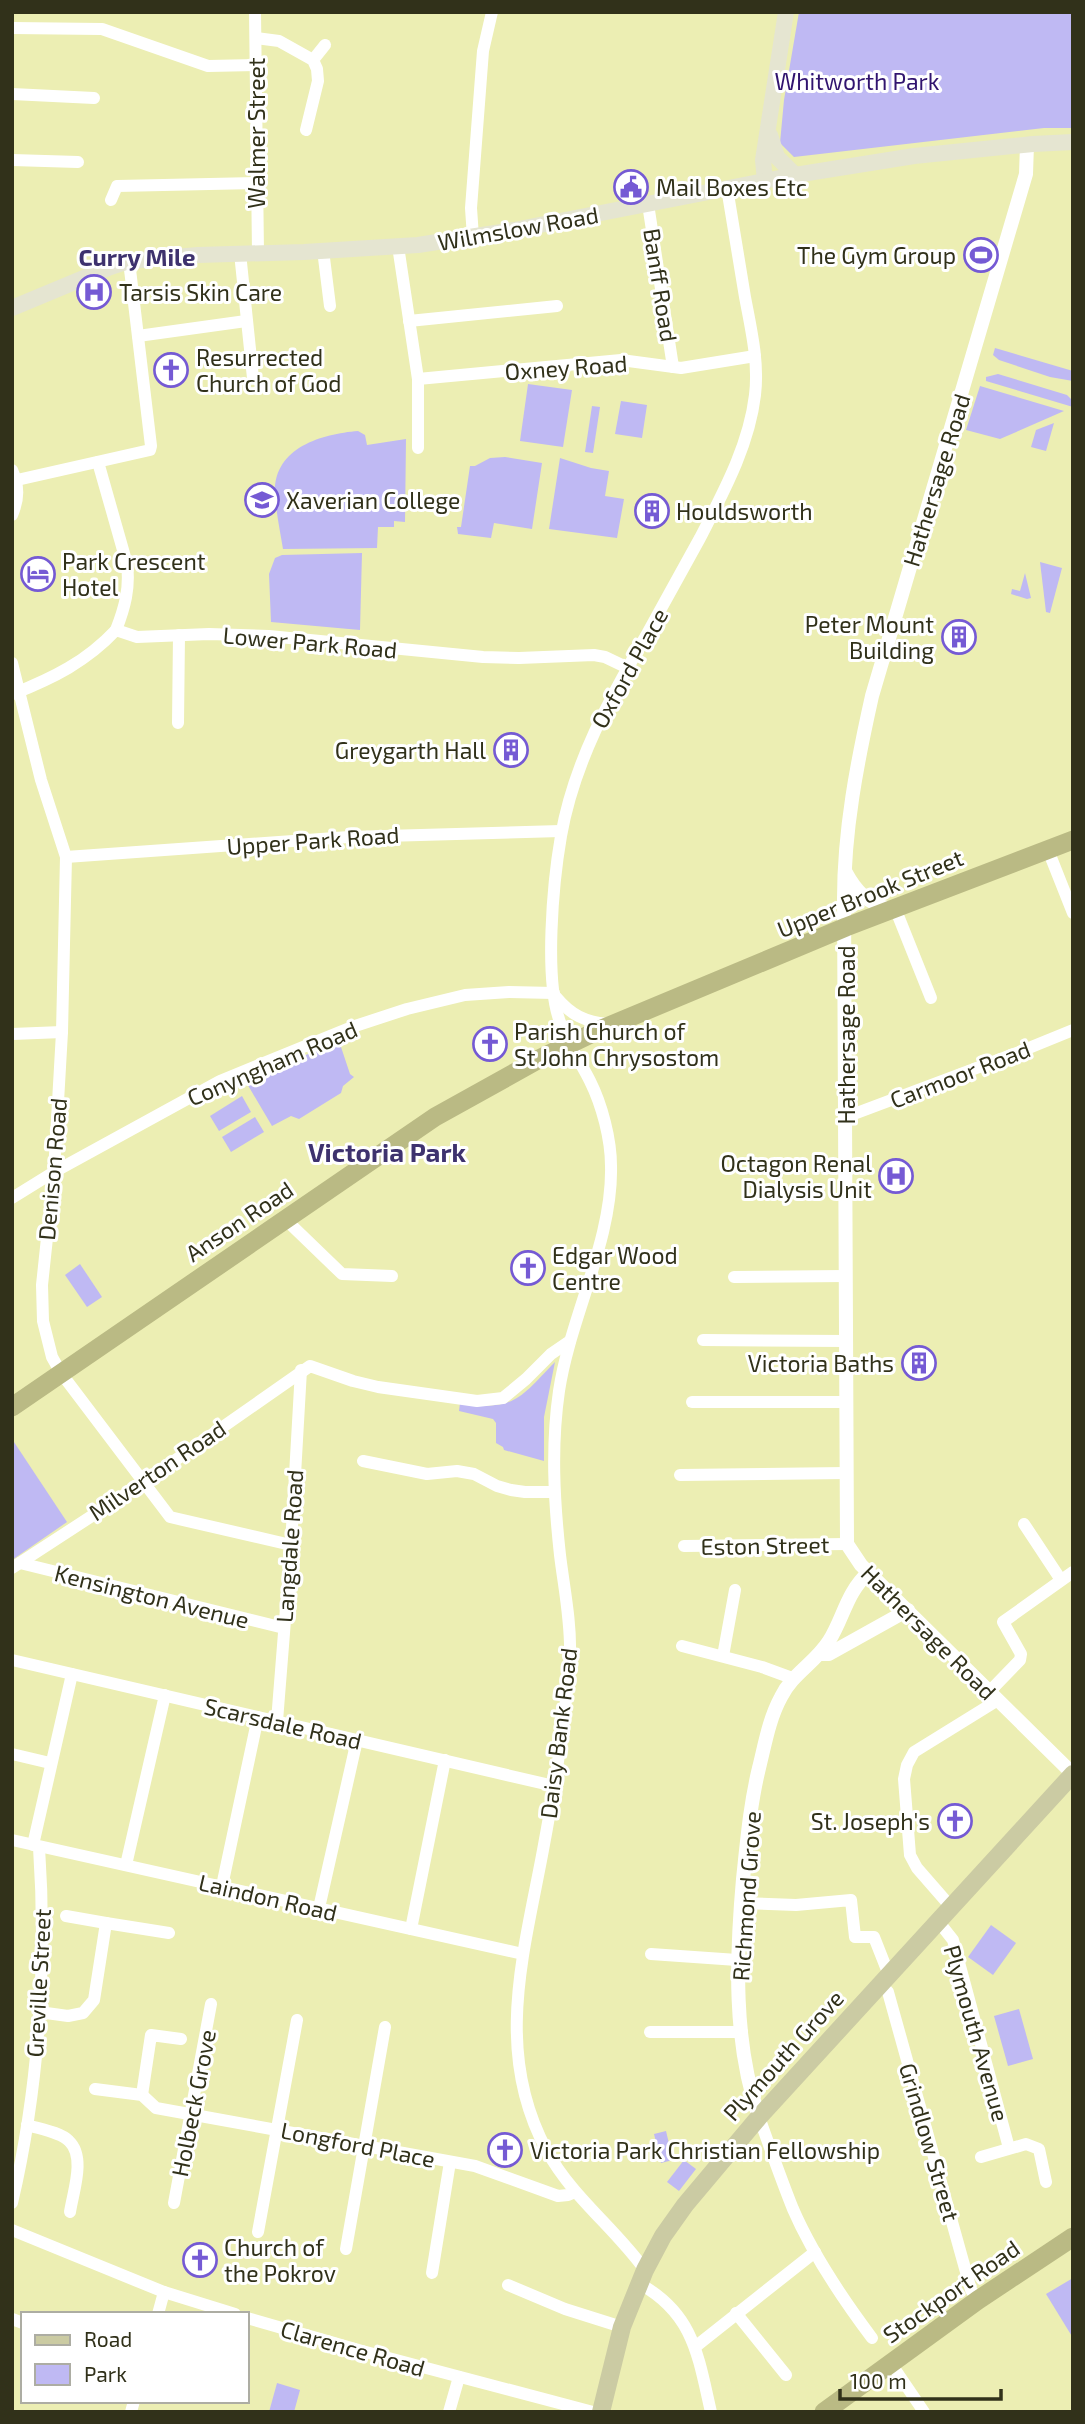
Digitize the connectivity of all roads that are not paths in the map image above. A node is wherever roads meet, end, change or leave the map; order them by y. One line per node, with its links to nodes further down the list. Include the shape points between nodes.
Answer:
1 (255, 12): 5 (street, Walmer Street)
2 (492, 12): 23 (street, via 482,65 471,208)
3 (786, 12): 11 (main road)
4 (12, 28): 8 (street, via 102,29 208,66)
5 (256, 38): 7 (street, via 279,41); 8 (street, Walmer Street)
6 (325, 45): 7 (street)
7 (313, 60): 12 (street, via 317,111)
8 (256, 65): 19 (street, Walmer Street)
9 (12, 94): 10 (street)
10 (94, 98)
11 (769, 129): 17 (main road, via 774,152); 18 (main road, via 763,160)
12 (306, 130)
13 (1073, 142): 14 (main road, Wilmslow Road)
14 (1027, 144): 17 (main road, Wilmslow Road); 53 (street, Hathersage Road, via 1026,174 872,696 854,783)
15 (12, 160): 16 (street)
16 (78, 162)
17 (795, 175): 18 (main road, Wilmslow Road)
18 (765, 181): 20 (main road, Wilmslow Road)
19 (256, 183): 21 (street, via 117,186); 27 (street, Walmer Street)
20 (727, 188): 22 (main road, Wilmslow Road); 35 (street, Oxford Place)
21 (111, 200)
22 (648, 204): 23 (main road, Wilmslow Road); 36 (street, Banff Road)
23 (473, 237): 24 (main road, Wilmslow Road)
24 (398, 246): 25 (main road, Wilmslow Road); 33 (street)
25 (323, 250): 27 (main road, Wilmslow Road); 29 (street)
26 (240, 253): 27 (main road, Wilmslow Road); 28 (main road, Wilmslow Road); 32 (street)
27 (258, 253)
28 (129, 261): 31 (main road, Wilmslow Road); 34 (street)
29 (330, 306)
30 (557, 306): 33 (street)
31 (12, 308)
32 (246, 321): 34 (street); 37 (street)
33 (409, 321): 38 (street)
34 (138, 336): 40 (street, via 151,446 147,451)
35 (755, 356): 36 (street, Oxney Road); 46 (street, Oxford Place, via 755,402 735,467)
36 (673, 367): 38 (street, Oxney Road, via 621,360)
37 (253, 378)
38 (418, 379): 39 (street)
39 (418, 448)
40 (98, 462): 41 (street); 43 (street, via 129,579)
41 (15, 475): 42 (street, via 18,493)
42 (12, 515)
43 (116, 629): 44 (street, Lower Park Road, via 137,637); 47 (street, via 75,665)
44 (179, 635): 46 (street, Lower Park Road, via 269,636 483,657 594,655); 48 (street)
45 (12, 663): 47 (street, Denison Road)
46 (628, 668): 49 (street, Oxford Place, via 582,760)
47 (16, 693): 52 (street, Denison Road)
48 (178, 723)
49 (561, 831): 52 (street, Upper Park Road, via 349,837); 57 (street, Oxford Place, via 553,908)
50 (1073, 840): 51 (highway, Upper Brook Street)
51 (1048, 850): 54 (highway, Upper Brook Street); 55 (street)
52 (66, 858): 62 (street, Denison Road)
53 (845, 869): 54 (street, via 868,901); 56 (street, Hathersage Road)
54 (893, 909): 56 (highway, Upper Brook Street); 59 (street)
55 (1073, 913)
56 (846, 927): 58 (highway, Upper Brook Street); 65 (street, Hathersage Road)
57 (554, 993): 60 (street, via 581,1019); 64 (street, Oxford Place); 66 (street, Conyngham Road, via 465,995 352,1027 220,1081)
58 (687, 995): 60 (highway, Anson Road)
59 (931, 998)
60 (614, 1024): 64 (highway, Anson Road)
61 (1073, 1030): 65 (street, Carmoor Road)
62 (62, 1032): 63 (street); 66 (street, Denison Road)
63 (12, 1034)
64 (569, 1044): 68 (highway, Anson Road, via 435,1117); 73 (street, Daisy Bank Road, via 593,1087 611,1166 596,1257)
65 (846, 1117): 70 (street, Hathersage Road)
66 (54, 1172): 67 (street, Conyngham Road); 76 (street, Denison Road, via 42,1284 43,1321)
67 (12, 1198)
68 (285, 1219): 69 (street, via 342,1274); 76 (highway, Anson Road)
69 (392, 1276)
70 (846, 1276): 71 (street); 74 (street, Hathersage Road)
71 (734, 1277)
72 (703, 1340): 74 (street)
73 (570, 1341): 75 (street, via 503,1398 477,1401 378,1387 310,1366); 84 (street, Daisy Bank Road, via 554,1436)
74 (846, 1341): 78 (street, Hathersage Road)
75 (301, 1370): 83 (street, Milverton Road); 87 (street, Langdale Road)
76 (61, 1373): 79 (highway, Anson Road); 83 (street, Denison Road)
77 (692, 1402): 78 (street)
78 (847, 1402): 81 (street, Hathersage Road)
79 (12, 1407)
80 (363, 1461): 84 (street, via 427,1474 457,1471 511,1490)
81 (847, 1473): 82 (street); 86 (street, Hathersage Road)
82 (680, 1475)
83 (144, 1482): 87 (street, Denison Road, via 170,1517); 89 (street, Milverton Road)
84 (554, 1492): 111 (street, Daisy Bank Road, via 570,1653)
85 (1024, 1524): 92 (street)
86 (847, 1544): 88 (street, Eston Street); 90 (street, Hathersage Road)
87 (291, 1545): 95 (street, Langdale Road)
88 (684, 1546)
89 (16, 1565): 95 (street, Kensington Avenue)
90 (869, 1572): 94 (street, Hathersage Road); 97 (street, Richmond Grove, via 856,1584)
91 (1073, 1572): 92 (street)
92 (1061, 1580): 103 (street, via 1003,1622 1021,1654)
93 (735, 1590): 98 (street)
94 (908, 1610): 97 (street, Richmond Grove, via 829,1654); 103 (street, Hathersage Road)
95 (284, 1628): 105 (street, Langdale Road)
96 (682, 1646): 98 (street)
97 (821, 1654): 101 (street, Richmond Grove)
98 (723, 1656): 101 (street)
99 (12, 1660): 100 (street, Scarsdale Road)
100 (72, 1674): 102 (street, Scarsdale Road); 109 (street, Greville Street)
101 (792, 1678): 116 (street, Richmond Grove, via 773,1713 759,1769)
102 (165, 1695): 104 (street, Scarsdale Road); 114 (street)
103 (994, 1695): 110 (street, Hathersage Road); 117 (street, via 914,1752 906,1765 910,1855)
104 (258, 1717): 105 (street, Scarsdale Road); 115 (street)
105 (277, 1721): 106 (street, Scarsdale Road)
106 (357, 1740): 108 (street, Scarsdale Road); 118 (street)
107 (12, 1754): 109 (street)
108 (445, 1760): 111 (street, Scarsdale Road); 122 (street)
109 (50, 1763): 113 (street, Greville Street)
110 (1073, 1774): 117 (main road, Plymouth Grove)
111 (554, 1786): 124 (street, Daisy Bank Road)
112 (12, 1840): 113 (street, Laindon Road)
113 (36, 1846): 114 (street, Laindon Road); 129 (street, Greville Street, via 43,1899)
114 (126, 1865): 115 (street, Laindon Road)
115 (222, 1886): 118 (street, Laindon Road)
116 (741, 1903): 126 (street, Richmond Grove); 127 (street, Grindlow Street, via 851,1900 855,1937 874,1937)
117 (951, 1907): 120 (main road, Plymouth Grove)
118 (319, 1908): 122 (street, Laindon Road)
119 (66, 1916): 121 (street)
120 (938, 1922): 127 (main road, Plymouth Grove); 142 (street, Plymouth Avenue, via 953,1940)
121 (106, 1923): 123 (street); 129 (street, via 94,2000 75,2015)
122 (411, 1929): 124 (street, Laindon Road)
123 (169, 1933)
124 (523, 1954): 146 (street, Daisy Bank Road, via 516,2001 521,2076 548,2152)
125 (651, 1954): 126 (street)
126 (737, 1960): 133 (street, Richmond Grove)
127 (885, 1979): 138 (main road, Plymouth Grove); 159 (street, Grindlow Street, via 972,2292)
128 (211, 2004): 137 (street, Holbeck Grove)
129 (39, 2011): 139 (street, Greville Street)
130 (297, 2020): 140 (street)
131 (384, 2027): 141 (street)
132 (650, 2032): 133 (street)
133 (742, 2032): 138 (street, Richmond Grove)
134 (180, 2039): 136 (street, via 147,2034)
135 (95, 2089): 136 (street, Longford Place)
136 (142, 2095): 137 (street, Longford Place, via 156,2108)
137 (191, 2113): 140 (street, Longford Place); 148 (street, Holbeck Grove)
138 (759, 2118): 154 (street, Richmond Grove); 156 (main road, Plymouth Grove, via 685,2205)
139 (27, 2125): 147 (street, Greville Street); 149 (street, via 69,2140 76,2151 77,2191)
140 (277, 2129): 141 (street, Longford Place); 151 (street)
141 (365, 2147): 144 (street, Longford Place); 153 (street)
142 (1009, 2148): 143 (street, Plymouth Avenue); 145 (street, Plymouth Avenue, via 1026,2144 1039,2149)
143 (981, 2157)
144 (450, 2162): 146 (street, Longford Place, via 485,2168 558,2196); 155 (street)
145 (1046, 2182)
146 (575, 2192): 156 (street, Daisy Bank Road)
147 (12, 2203)
148 (174, 2203)
149 (70, 2212)
150 (12, 2230): 158 (street)
151 (258, 2232)
152 (1073, 2237): 159 (highway, Stockport Road)
153 (346, 2249)
154 (815, 2252): 162 (street); 165 (street, Richmond Grove)
155 (432, 2273)
156 (643, 2277): 164 (main road, Plymouth Grove); 166 (street, Daisy Bank Road, via 675,2311)
157 (508, 2286): 164 (street)
158 (164, 2292): 160 (street); 161 (street)
159 (978, 2300): 167 (highway, Stockport Road)
160 (159, 2312)
161 (229, 2312)
162 (736, 2313): 166 (street); 168 (street)
163 (248, 2318): 169 (street, Clarence Road)
164 (622, 2327): 173 (main road, Plymouth Grove)
165 (872, 2338)
166 (695, 2347): 174 (street, Daisy Bank Road)
167 (890, 2362): 170 (street); 175 (highway, Stockport Road)
168 (786, 2375)
169 (459, 2377): 171 (street); 172 (street, Clarence Road)
170 (922, 2411)
171 (449, 2412)
172 (593, 2412)
173 (601, 2412)
174 (711, 2412)
175 (824, 2412)

